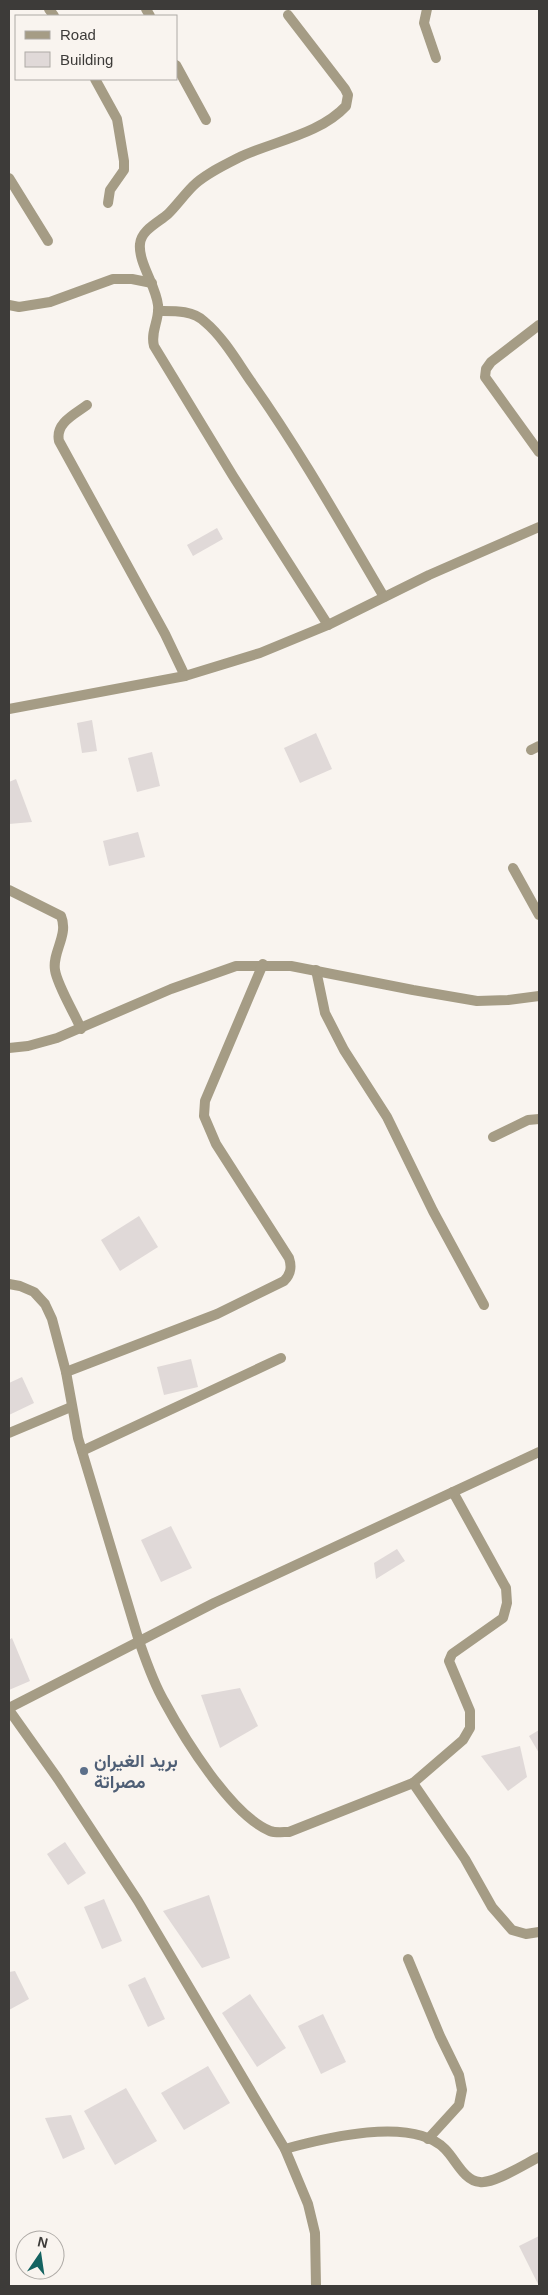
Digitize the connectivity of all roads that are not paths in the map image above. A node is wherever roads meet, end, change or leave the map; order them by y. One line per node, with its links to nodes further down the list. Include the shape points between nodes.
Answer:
1 (428, 9): 3 (street, via 424,23)
2 (288, 15): 10 (street, via 345,89 348,95 346,106 319,126 240,157 193,185 140,241)
3 (436, 58)
4 (178, 69): 6 (street)
5 (96, 80): 8 (street, via 116,119 125,166 110,190)
6 (206, 120)
7 (9, 178): 9 (street)
8 (108, 203)
9 (48, 241)
10 (152, 283): 11 (street, via 113,279 50,302); 12 (street)
11 (9, 306)
12 (158, 310): 17 (street, via 200,318 233,356 270,408); 18 (street, via 152,339 158,354)
13 (539, 325): 15 (street, via 491,362 485,377)
14 (87, 405): 19 (street, via 59,428 59,441)
15 (539, 452)
16 (539, 527): 17 (street)
17 (384, 597): 18 (street)
18 (328, 625): 19 (street, via 260,653)
19 (185, 676): 20 (street)
20 (9, 709)
21 (514, 868): 23 (street)
22 (9, 890): 27 (street, via 61,916 64,928 55,973)
23 (539, 915)
24 (263, 964): 25 (street); 27 (street, via 236,966 212,973); 34 (street, via 205,1101 204,1116 216,1144 289,1258 289,1276 217,1314)
25 (316, 970): 26 (street, via 477,1001); 32 (street, via 324,1013 387,1117)
26 (539, 996)
27 (81, 1028): 28 (street, via 44,1042)
28 (9, 1048)
29 (539, 1120): 30 (street, via 528,1120)
30 (493, 1137)
31 (9, 1284): 34 (street, via 34,1292 45,1304)
32 (484, 1305)
33 (281, 1358): 37 (street)
34 (66, 1372): 35 (street)
35 (71, 1406): 36 (street); 37 (street)
36 (9, 1433)
37 (82, 1451): 40 (street)
38 (539, 1452): 39 (street)
39 (453, 1492): 40 (street, via 266,1577); 42 (street, via 506,1588 507,1603 503,1618 452,1654 449,1662 470,1712 470,1728 463,1740)
40 (139, 1641): 41 (street); 42 (street, via 164,1701 216,1782 256,1823 272,1832 289,1832)
41 (9, 1709): 46 (street, via 138,1901)
42 (413, 1783): 43 (street, via 465,1859 492,1907 512,1930 526,1934)
43 (539, 1932)
44 (408, 1959): 45 (street, via 459,2075 462,2090 459,2105)
45 (428, 2139): 46 (street, via 382,2131 325,2138); 47 (street, via 444,2148 468,2178 477,2182 487,2183)
46 (286, 2149): 48 (street, via 308,2204 315,2233)
47 (539, 2157)
48 (316, 2286)

